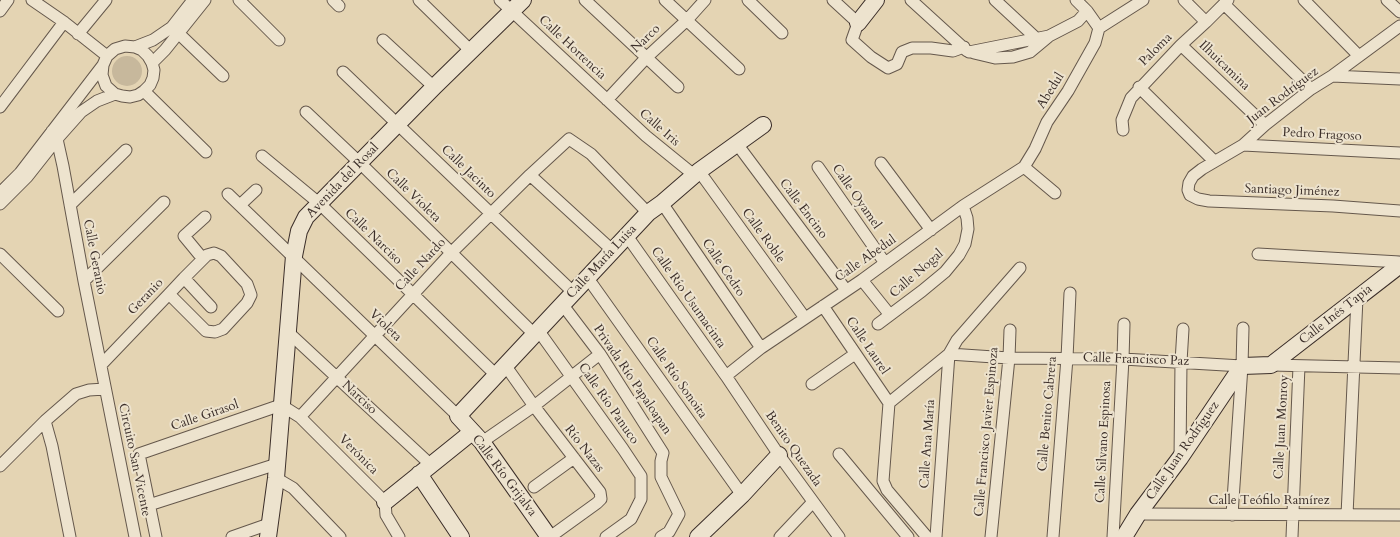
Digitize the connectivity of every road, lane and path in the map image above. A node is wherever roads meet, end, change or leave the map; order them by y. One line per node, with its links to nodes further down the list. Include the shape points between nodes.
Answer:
1 (8, 0): 24 (street)
2 (32, 0): 28 (street)
3 (106, 0): 35 (street)
4 (193, 0): 33 (street)
5 (205, 0): 33 (street)
6 (239, 0): 38 (street)
7 (419, 0): 43 (street)
8 (500, 0): 23 (street, Calle Hortencia)
9 (585, 0): 45 (street)
10 (665, 0): 27 (street)
11 (706, 0): 27 (street, Narco)
12 (748, 0): 34 (street)
13 (833, 0): 30 (street)
14 (876, 0): 30 (street)
15 (911, 0): 42 (street)
16 (995, 0): 37 (street)
17 (1076, 0): 25 (street)
18 (1142, 0): 32 (street)
19 (1184, 0): 29 (street)
20 (1304, 0): 44 (street)
21 (1387, 0): 26 (street)
22 (1226, 2): 29 (street, Paloma); 56 (street)
23 (517, 6): 43 (street, Avenida del Rosal); 59 (street, Calle Hortencia)
24 (0, 11)
25 (1087, 11): 32 (street); 36 (street, via 1078,21)
26 (1400, 12)
27 (687, 20): 45 (street, Narco); 48 (street)
28 (64, 22): 35 (street); 60 (street)
29 (1206, 22): 40 (street, Paloma)
30 (858, 23): 42 (street, via 852,40 870,57 888,68 897,64 902,52 912,48)
31 (1400, 26): 44 (street, Juan Rodríguez)
32 (1099, 28): 77 (street, Abedul, via 1095,43 1047,122)
33 (175, 30): 41 (street); 47 (street, via 165,50); 50 (street)
34 (782, 33)
35 (78, 34): 46 (street)
36 (1049, 36): 37 (street); 42 (street, via 1030,52 1012,57 995,58)
37 (1037, 39): 42 (street)
38 (279, 40)
39 (383, 40): 53 (street)
40 (1181, 45): 55 (street, Paloma); 64 (street, Ilhuicamina)
41 (135, 47): 46 (street, via 115,49); 47 (street, via 142,50)
42 (966, 50)
43 (471, 51): 53 (street, Avenida del Rosal)
44 (1359, 56): 51 (street, Juan Rodríguez)
45 (646, 58): 54 (street); 59 (street, Narco)
46 (105, 60): 58 (street, via 102,75 106,86); 66 (street)
47 (152, 62): 57 (street, via 153,78)
48 (739, 69)
49 (343, 72): 62 (street, Calle Jacinto)
50 (223, 76)
51 (1332, 76): 52 (street); 56 (street, Juan Rodríguez)
52 (1400, 79)
53 (434, 87): 62 (street, Avenida del Rosal)
54 (678, 87)
55 (1139, 87): 65 (street, Paloma, via 1131,98 1122,120); 73 (street)
56 (1311, 89): 64 (street, Juan Rodríguez)
57 (144, 91): 58 (street, via 130,97); 70 (street)
58 (115, 94): 66 (street, via 97,101)
59 (607, 100): 78 (street, Calle Iris, via 646,136)
60 (0, 107)
61 (306, 112): 74 (street, Calle Violeta)
62 (399, 124): 74 (street, Avenida del Rosal); 94 (street, Calle Jacinto)
63 (763, 125): 67 (street, Calle María Luisa)
64 (1265, 125): 68 (street, Juan Rodríguez)
65 (1123, 130)
66 (54, 135): 82 (street); 86 (street, via 27,177); 89 (street, Calle Geranio)
67 (738, 144): 78 (street, Calle María Luisa); 111 (street, Calle Encino)
68 (1243, 145): 71 (street, Pedro Fragoso); 73 (street, Juan Rodríguez)
69 (126, 150): 89 (street)
70 (206, 152)
71 (1400, 152)
72 (262, 156): 87 (street, Calle Narciso)
73 (1214, 161): 81 (street, Juan Rodríguez, via 1193,176)
74 (360, 163): 87 (street, Avenida del Rosal); 99 (street, Calle Violeta)
75 (881, 163): 96 (street)
76 (818, 167): 104 (street, Calle Oyamel)
77 (1024, 168): 83 (street); 91 (street, Calle Abedul)
78 (696, 173): 88 (street, Calle María Luisa); 122 (street, Calle Roble)
79 (530, 175): 93 (street, Calle Nardo, via 569,139 591,154); 94 (street, Calle Nardo); 98 (street)
80 (256, 190): 90 (street)
81 (1188, 190): 92 (street, Santiago Jiménez, via 1190,195 1198,200 1209,202)
82 (0, 193)
83 (1055, 193)
84 (228, 194): 90 (street, Violeta)
85 (164, 202): 110 (street)
86 (0, 204)
87 (320, 204): 102 (street, Avenida del Rosal, via 306,217 299,231); 115 (street, Calle Narciso)
88 (662, 204): 93 (street, Calle María Luisa); 131 (street, Calle Cedro)
89 (70, 205): 110 (street, Calle Geranio)
90 (240, 205): 102 (street, Violeta)
91 (963, 206): 96 (street, Calle Abedul); 121 (street, Calle Nogal, via 968,218 968,229 965,244 959,255 945,272)
92 (1400, 211)
93 (648, 213): 97 (street, Calle María Luisa)
94 (491, 214): 99 (street, Calle Nardo); 112 (street, Calle Jacinto)
95 (205, 217): 103 (street, via 184,236)
96 (931, 230): 104 (street, Calle Abedul)
97 (627, 236): 98 (street, Calle María Luisa); 146 (street, Calle Río Usumacinta)
98 (612, 250): 107 (street, Calle María Luisa)
99 (452, 252): 115 (street, Calle Nardo); 129 (street, Calle Violeta)
100 (0, 254): 120 (street)
101 (1258, 254): 105 (street)
102 (294, 256): 128 (street, Avenida del Rosal); 130 (street, Violeta)
103 (203, 259): 108 (street, Geranio); 114 (street, Geranio, via 214,253 221,256 247,284 251,295 223,329 215,332 206,331)
104 (885, 262): 109 (street, Calle Abedul)
105 (1400, 263): 116 (street, Calle Inés Tapia)
106 (1020, 268): 134 (street, via 957,340)
107 (587, 277): 112 (street, Calle María Luisa); 166 (street, Calle Río Sonoita)
108 (184, 278): 114 (street, Geranio); 119 (street)
109 (862, 280): 111 (street, Calle Abedul); 121 (street, Calle Nogal)
110 (84, 281): 139 (street, Calle Geranio)
111 (846, 290): 118 (street, Calle Abedul)
112 (573, 292): 117 (street, Calle María Luisa)
113 (1070, 293): 136 (street, Calle Benito Cabrera)
114 (169, 294): 139 (street, Geranio)
115 (413, 295): 130 (street, Calle Nardo); 145 (street, Calle Narciso)
116 (1357, 298): 140 (street, Calle Inés Tapia); 143 (street)
117 (562, 304): 129 (street, Calle María Luisa); 132 (street, Privada Río Papaloapan)
118 (823, 306): 122 (street, Calle Abedul); 133 (street, Calle Laurel)
119 (211, 308)
120 (58, 311)
121 (890, 315): 123 (street, Calle Nogal)
122 (805, 318): 131 (street, Calle Abedul)
123 (878, 324)
124 (1124, 324): 137 (street, Calle Silvano Espinosa)
125 (1243, 328): 141 (street)
126 (1183, 329): 138 (street)
127 (1010, 330): 135 (street, Calle Francisco Javier Espinoza)
128 (288, 332): 147 (street, Narciso); 152 (street, Avenida del Rosal)
129 (536, 332): 145 (street, Calle María Luisa); 148 (street, Calle Río Panuco)
130 (375, 336): 147 (street, Calle Nardo); 154 (street, Violeta)
131 (761, 348): 146 (street, Calle Abedul)
132 (600, 354): 148 (street); 185 (street, Privada Río Papaloapan, via 663,453 661,477 679,514 669,532)
133 (855, 354): 149 (street); 151 (street, Calle Laurel)
134 (949, 354): 135 (street, Calle Francisco Paz); 151 (street); 191 (street, Calle Ana María)
135 (1009, 358): 136 (street, Calle Francisco Paz); 192 (street, Calle Francisco Javier Espinoza)
136 (1067, 358): 137 (street, Calle Francisco Paz); 193 (street, Calle Benito Cabrera)
137 (1123, 359): 138 (street, Calle Francisco Paz); 194 (street, Calle Silvano Espinosa)
138 (1181, 362): 141 (street, Calle Francisco Paz); 161 (street)
139 (101, 365): 150 (street, Calle Geranio)
140 (1271, 365): 141 (street, Calle Francisco Paz); 142 (street, Calle Francisco Paz)
141 (1242, 366): 161 (street, Calle Juan Rodríguez); 171 (street)
142 (1299, 366): 143 (street, Calle Francisco Paz); 172 (street, Calle Juan Monroy)
143 (1354, 367): 144 (street, Calle Francisco Paz); 173 (street)
144 (1400, 368)
145 (500, 370): 153 (street, Río Nazas); 154 (street, Calle María Luisa)
146 (726, 376): 159 (street, Benito Quezada)
147 (337, 377): 155 (street, Calle Nardo); 163 (street, Narciso)
148 (572, 377): 153 (street); 184 (street, Calle Río Panuco, via 641,476 641,499 631,519)
149 (812, 384)
150 (105, 389): 156 (street, via 76,394); 178 (street, Circuito San Vicente)
151 (889, 403): 190 (street, via 883,481 887,490)
152 (281, 405): 155 (street, Verónica); 164 (street, Avenida del Rosal); 169 (street, Calle Girasol, via 139,454)
153 (534, 406): 157 (street); 160 (street, Río Nazas)
154 (458, 416): 157 (street, Calle Río Grijalva)
155 (300, 417): 167 (street, Verónica)
156 (45, 421): 162 (street); 177 (street)
157 (477, 437): 163 (street); 183 (street, Calle Río Grijalva)
158 (839, 454): 189 (street)
159 (779, 455): 166 (street); 168 (street, Benito Quezada)
160 (574, 458): 165 (street); 183 (street, Río Nazas, via 600,492 602,499)
161 (1180, 458): 170 (street, Calle Juan Rodríguez)
162 (0, 466)
163 (425, 470): 167 (street); 182 (street, Narciso)
164 (276, 471): 169 (street); 175 (street, Avenida del Rosal); 176 (street)
165 (534, 487)
166 (742, 495): 186 (street)
167 (384, 502): 181 (street, Verónica, via 386,515)
168 (812, 503): 187 (street); 188 (street, Benito Quezada)
169 (149, 505): 179 (street)
170 (1138, 514): 171 (street, Calle Teófilo Ramírez); 195 (street, Calle Juan Rodríguez)
171 (1232, 515): 172 (street, Calle Teófilo Ramírez)
172 (1292, 515): 173 (street, Calle Teófilo Ramírez); 196 (street, Calle Juan Monroy)
173 (1347, 515): 174 (street, Calle Teófilo Ramírez)
174 (1400, 515)
175 (269, 531): 180 (street)
176 (338, 535)
177 (70, 537)
178 (135, 537)
179 (156, 537)
180 (232, 537)
181 (399, 537)
182 (461, 537)
183 (550, 537)
184 (606, 537)
185 (661, 537)
186 (698, 537)
187 (780, 537)
188 (839, 537)
189 (908, 537)
190 (927, 537)
191 (936, 537)
192 (991, 537)
193 (1052, 537)
194 (1113, 537)
195 (1124, 537)
196 (1292, 537)

